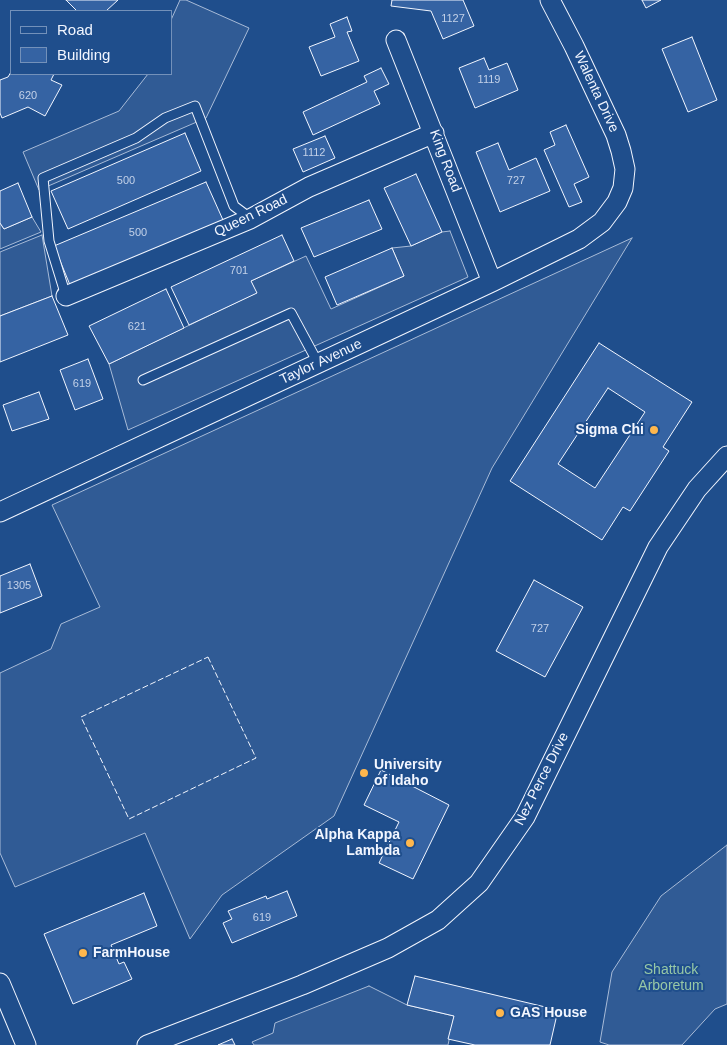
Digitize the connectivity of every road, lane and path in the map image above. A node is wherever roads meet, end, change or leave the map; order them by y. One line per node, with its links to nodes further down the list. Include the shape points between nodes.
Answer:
1 (550, 0): 4 (street, Walenta Drive, via 616,135 625,169)
2 (396, 40): 3 (street, King Road)
3 (434, 133): 5 (street, Queen Road, via 309,187); 6 (street, King Road)
4 (623, 188): 6 (street, Taylor Avenue, via 602,222 579,239)
5 (250, 219): 7 (street, Queen Road); 7 (lane, via 234,206 195,106 165,118 136,138 43,178 49,242)
6 (492, 282): 8 (street, Taylor Avenue)
7 (66, 296)
8 (318, 364): 9 (lane, via 291,313); 11 (street, Taylor Avenue)
9 (143, 380)
10 (727, 456): 14 (street, Nez Perce Drive, via 697,489 658,546 525,817 479,883 438,920 388,948)
11 (0, 512)
12 (0, 983): 13 (street)
13 (26, 1045)
14 (148, 1045)

